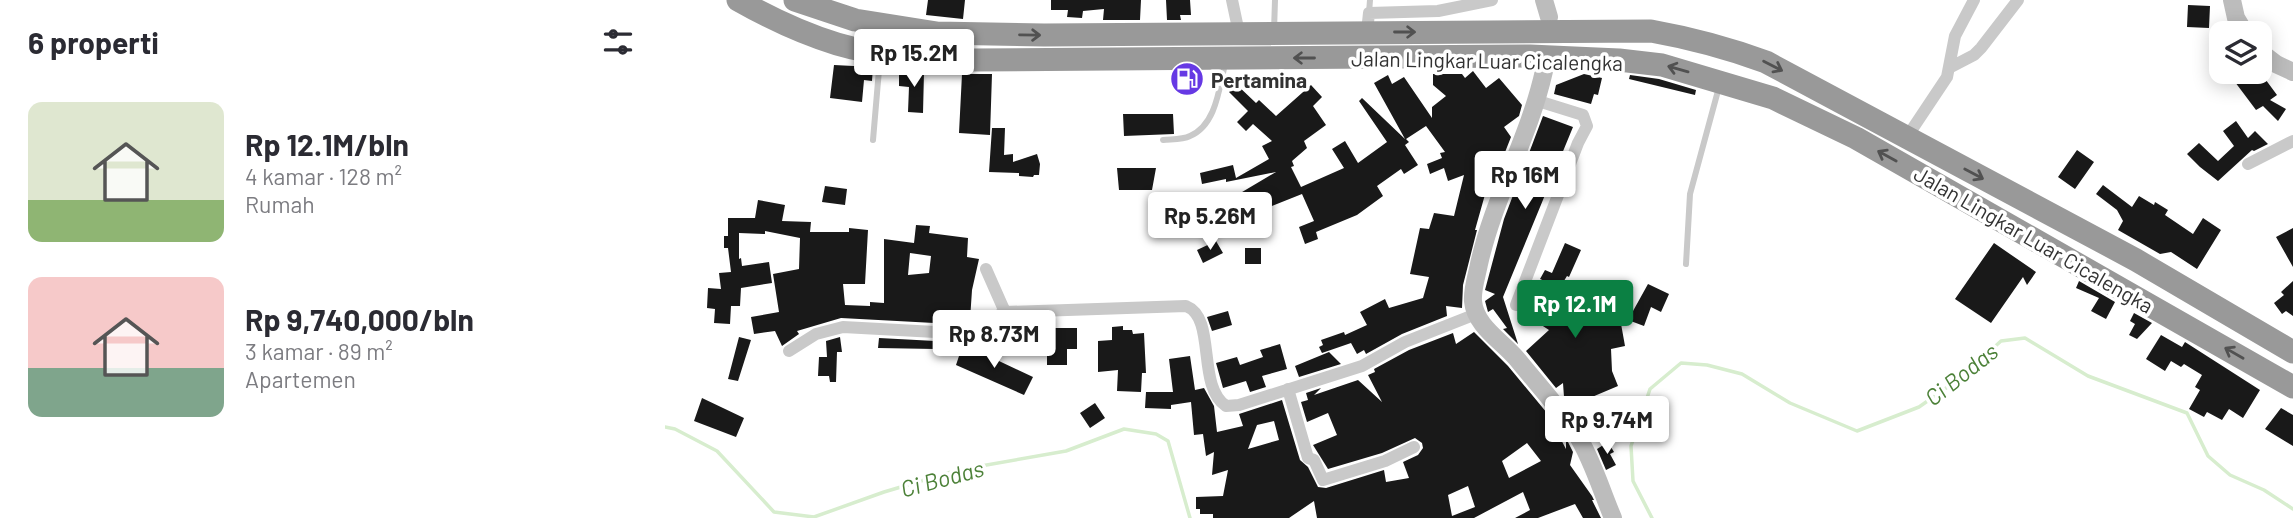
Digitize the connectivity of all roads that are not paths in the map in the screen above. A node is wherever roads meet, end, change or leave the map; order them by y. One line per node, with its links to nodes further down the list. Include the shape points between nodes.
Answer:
1 (738, 0): 13 (highway, Jalan Lingkar Luar Cicalengka, via 837,44)
2 (795, 0): 11 (highway, Jalan Lingkar Luar Cicalengka, one-way to 11, via 855,20 937,33)
3 (1233, 0): 11 (street)
4 (1275, 0): 12 (lane)
5 (1492, 0): 9 (street, via 1438,11)
6 (1974, 0): 16 (street, via 1955,36)
7 (2018, 0): 16 (street, via 1974,55)
8 (2232, 0): 10 (street)
9 (1369, 15): 12 (highway, Jalan Lingkar Luar Cicalengka); 21 (highway, Jalan Lingkar Luar Cicalengka, one-way to 21, via 1651,31 1683,37 1766,62)
10 (2238, 21)
11 (1239, 33): 12 (highway, Jalan Lingkar Luar Cicalengka)
12 (1274, 33)
13 (880, 54): 14 (highway, Jalan Lingkar Luar Cicalengka, via 972,60); 22 (lane)
14 (1226, 59): 19 (highway, Jalan Lingkar Luar Cicalengka, one-way to 14, via 1662,65 1530,56); 23 (lane, via 1218,95 1202,129 1188,138)
15 (2272, 61): 18 (street)
16 (1949, 68): 21 (street)
17 (1544, 71): 20 (street)
18 (2293, 72)
19 (1720, 81): 26 (lane, via 1690,194); 33 (highway, Jalan Lingkar Luar Cicalengka, one-way to 19, via 1856,138 1773,98)
20 (1538, 101): 28 (street, via 1583,116 1587,126); 30 (street, via 1495,208 1472,296)
21 (1907, 138): 32 (highway, Jalan Lingkar Luar Cicalengka, one-way to 32, via 2136,260)
22 (873, 140)
23 (1163, 140)
24 (2293, 141): 25 (street)
25 (2248, 164)
26 (1686, 264)
27 (986, 270): 29 (street)
28 (1516, 305)
29 (1005, 312): 31 (street, via 963,332 831,329); 35 (street, via 1186,306 1200,320 1213,392 1221,402 1239,405)
30 (1476, 314): 35 (street, via 1405,342 1362,366); 37 (street, via 1577,435)
31 (789, 351)
32 (2291, 351): 33 (highway)
33 (2273, 376): 34 (highway, Jalan Lingkar Luar Cicalengka)
34 (2293, 387)
35 (1288, 389): 36 (street, via 1308,458 1314,460 1323,480)
36 (1414, 447)
37 (1613, 518)

